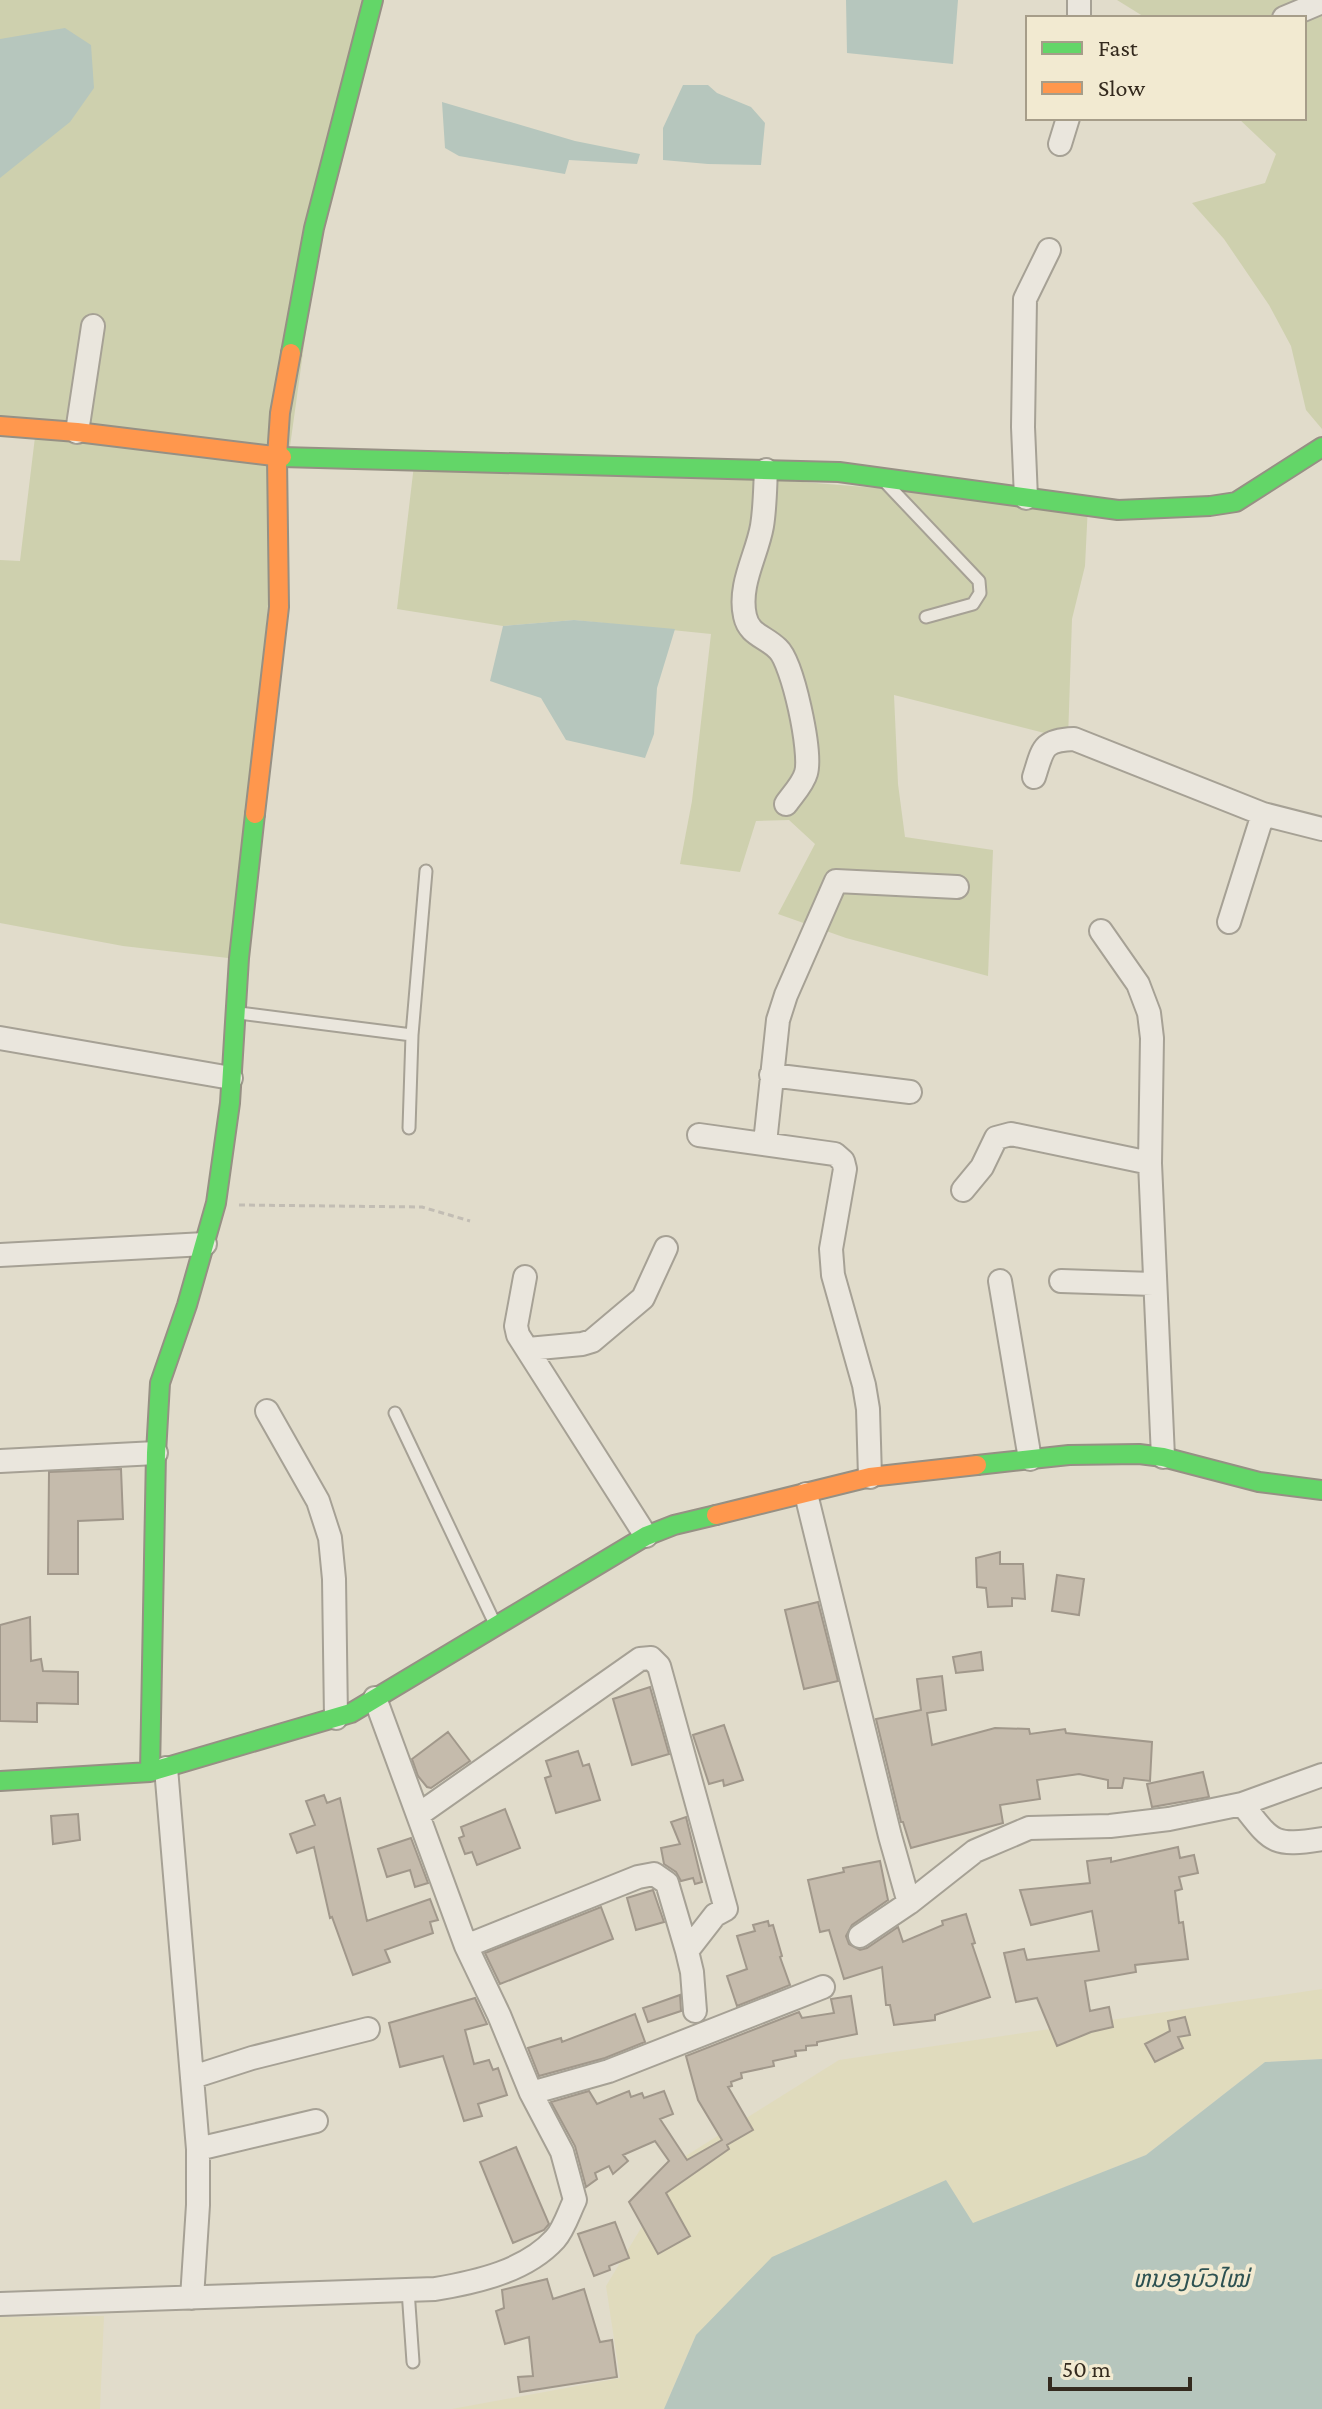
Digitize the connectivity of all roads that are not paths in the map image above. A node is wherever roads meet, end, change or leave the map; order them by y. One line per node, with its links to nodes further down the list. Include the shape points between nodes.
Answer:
1 (373, 0): 11 (street, via 314,228 280,413)
2 (1322, 2): 3 (street)
3 (1289, 16)
4 (1067, 120): 5 (street)
5 (1060, 144)
6 (1049, 250): 14 (street, via 1025,299)
7 (93, 326): 9 (street)
8 (0, 426): 9 (street)
9 (77, 432): 11 (street)
10 (1322, 447): 14 (street, via 1236,502 1118,510)
11 (277, 457): 12 (street); 24 (street, via 279,607)
12 (766, 470): 13 (street); 17 (street, via 762,528 744,613 749,630 780,650 796,690 807,741 807,771)
13 (881, 478): 14 (street); 15 (lane, via 979,581 973,604)
14 (1026, 498)
15 (926, 617)
16 (1034, 777): 18 (street, via 1043,748 1056,739 1074,739)
17 (786, 804)
18 (1263, 814): 19 (street); 22 (street)
19 (1322, 829)
20 (426, 871): 25 (lane)
21 (957, 887): 27 (street, via 836,881 778,1020)
22 (1229, 922)
23 (1101, 931): 33 (street, via 1138,984 1149,1013)
24 (235, 1013): 25 (lane); 28 (street)
25 (412, 1035): 30 (lane)
26 (0, 1038): 28 (street)
27 (771, 1075): 29 (street); 32 (street)
28 (231, 1078): 35 (street, via 216,1203)
29 (910, 1092)
30 (409, 1128)
31 (699, 1135): 32 (street)
32 (765, 1143): 49 (street, via 835,1154 843,1161 831,1249 833,1275 868,1409)
33 (1150, 1163): 34 (street, via 1003,1134); 41 (street)
34 (963, 1190)
35 (205, 1244): 37 (street); 45 (street, via 160,1383)
36 (666, 1248): 42 (street, via 643,1298 592,1341)
37 (0, 1255)
38 (525, 1277): 42 (street, via 516,1326)
39 (1000, 1281): 47 (street)
40 (1061, 1281): 41 (street)
41 (1153, 1284): 46 (street)
42 (528, 1349): 52 (street)
43 (267, 1411): 55 (street, via 318,1501 330,1538)
44 (395, 1413): 53 (lane)
45 (156, 1453): 48 (street); 56 (street)
46 (1163, 1457): 47 (street); 50 (street, via 1259,1482)
47 (1030, 1459): 49 (street)
48 (0, 1461)
49 (870, 1477): 51 (street)
50 (1322, 1490)
51 (806, 1494): 52 (street); 62 (street)
52 (646, 1536): 53 (street)
53 (497, 1626): 54 (street)
54 (375, 1698): 55 (street); 60 (street)
55 (336, 1718): 56 (street)
56 (158, 1770): 58 (street); 69 (street)
57 (1322, 1775): 59 (street)
58 (0, 1781)
59 (1242, 1804): 61 (street, via 1269,1838 1291,1844); 62 (street, via 1110,1826 1029,1828 975,1851)
60 (418, 1815): 64 (street); 65 (street, via 640,1659 651,1658 659,1666 726,1909)
61 (1322, 1839)
62 (909, 1903): 63 (street)
63 (860, 1936)
64 (466, 1946): 65 (street, via 654,1874 667,1883); 70 (street)
65 (687, 1951): 67 (street)
66 (823, 1987): 70 (street, via 609,2071)
67 (695, 2011)
68 (368, 2029): 69 (street)
69 (193, 2077): 72 (street)
70 (531, 2093): 73 (street, via 562,2152 575,2200 557,2237 508,2270 469,2283)
71 (316, 2121): 72 (street)
72 (198, 2149): 74 (street)
73 (408, 2290): 74 (street); 76 (lane)
74 (192, 2298): 75 (street)
75 (0, 2304)
76 (413, 2362)

